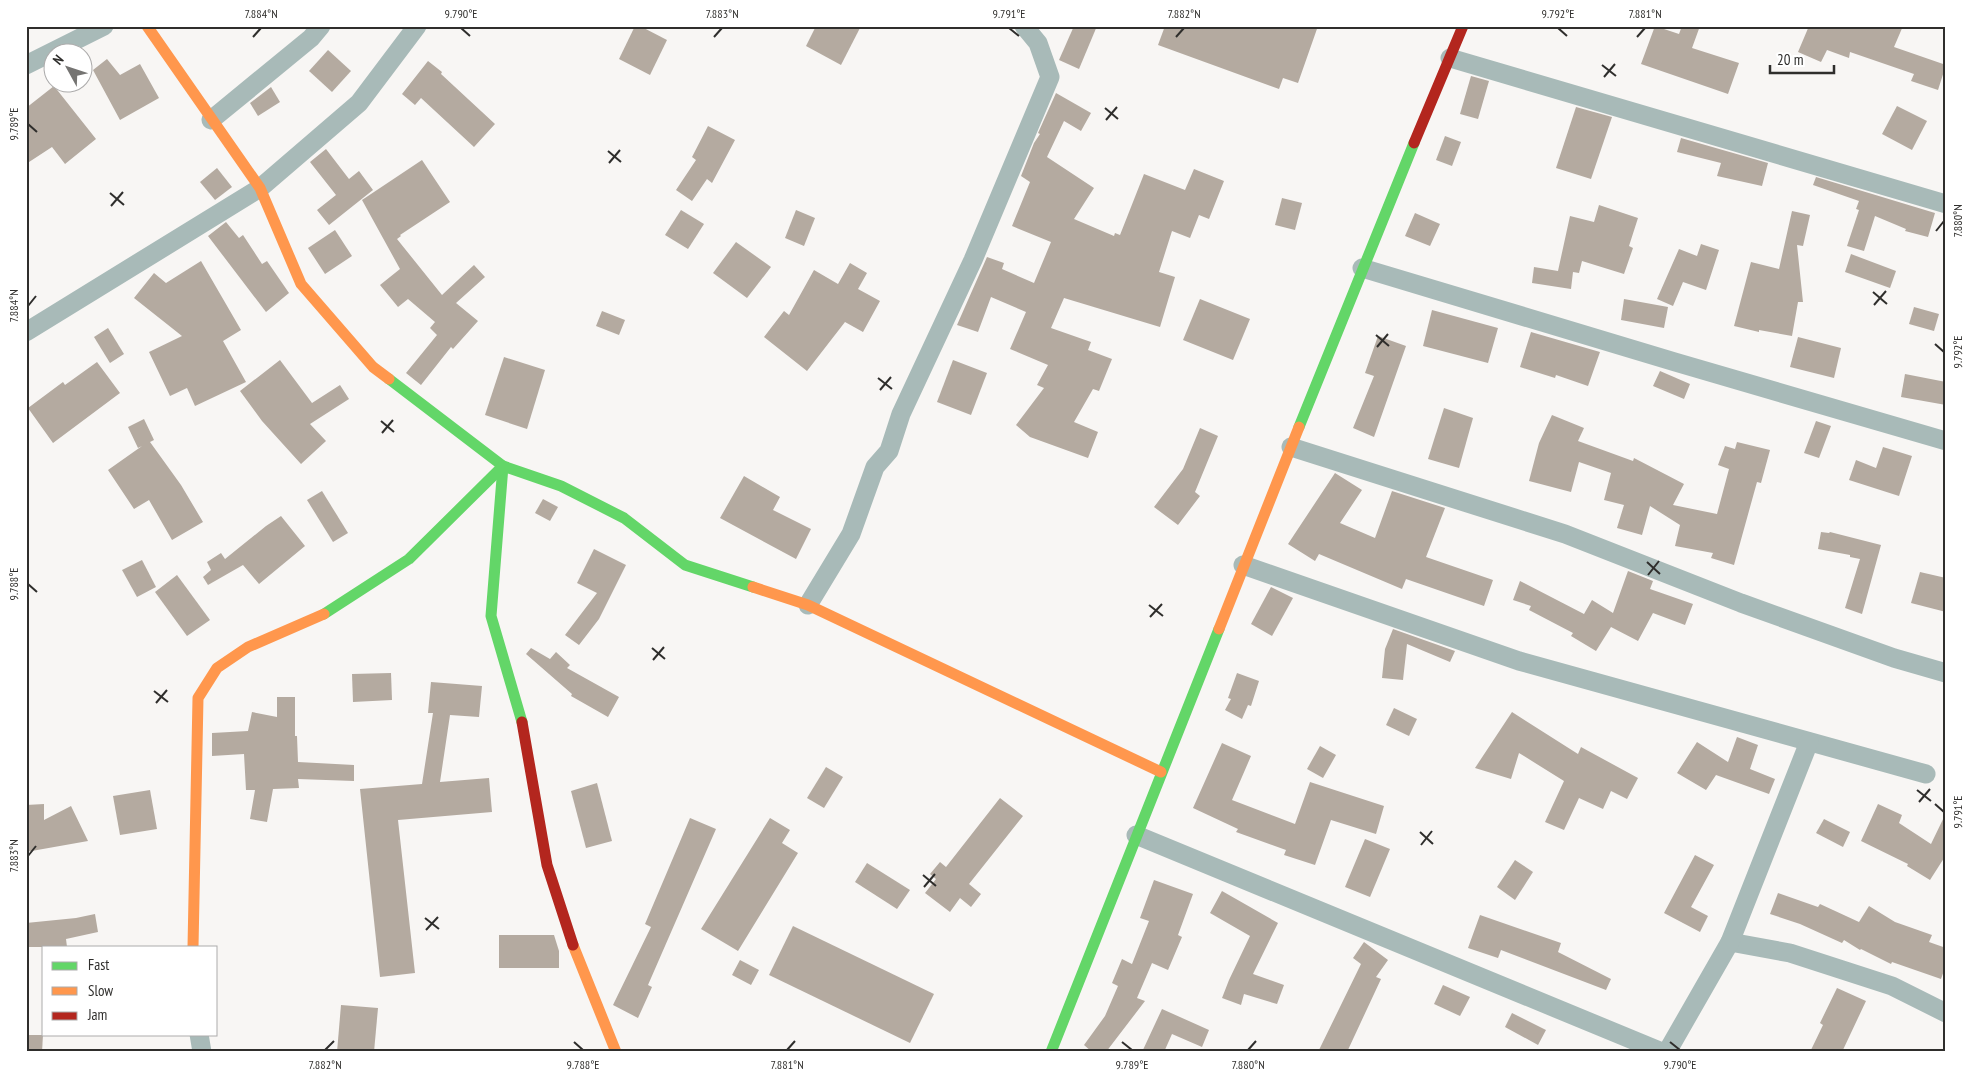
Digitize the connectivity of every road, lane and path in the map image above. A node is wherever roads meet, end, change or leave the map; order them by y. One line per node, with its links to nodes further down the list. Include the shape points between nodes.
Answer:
1 (104, 26): 8 (street)
2 (147, 26): 9 (street)
3 (321, 26): 9 (street, via 311,38)
4 (417, 26): 10 (street, via 359,103)
5 (1024, 26): 18 (street, via 1038,43 1050,76 973,260 901,414 889,451 874,467 851,534)
6 (1463, 26): 7 (street)
7 (1450, 58): 11 (street); 12 (street)
8 (26, 65)
9 (211, 120): 10 (street)
10 (260, 188): 13 (street); 16 (street, via 301,284 374,367)
11 (1946, 204)
12 (1362, 268): 14 (street); 15 (street)
13 (26, 332)
14 (1946, 441)
15 (1290, 447): 17 (street); 19 (street, via 1565,534 1741,603 1894,658)
16 (503, 466): 18 (street, via 561,486 624,518 685,565); 25 (street, via 409,559 327,614 248,647 217,668 198,698); 29 (street, via 491,616 524,728 547,865 577,957)
17 (1243, 565): 20 (street, via 1519,661); 21 (street)
18 (808, 605): 21 (street)
19 (1946, 672)
20 (1809, 742): 22 (street); 24 (street)
21 (1161, 772): 23 (street)
22 (1926, 774)
23 (1136, 835): 30 (street); 31 (street)
24 (1730, 942): 26 (street, via 1790,953 1892,986); 32 (street)
25 (193, 946)
26 (1946, 1013)
27 (199, 1036): 28 (street)
28 (202, 1052)
29 (616, 1052)
30 (1051, 1052)
31 (1662, 1052)
32 (1667, 1052)

